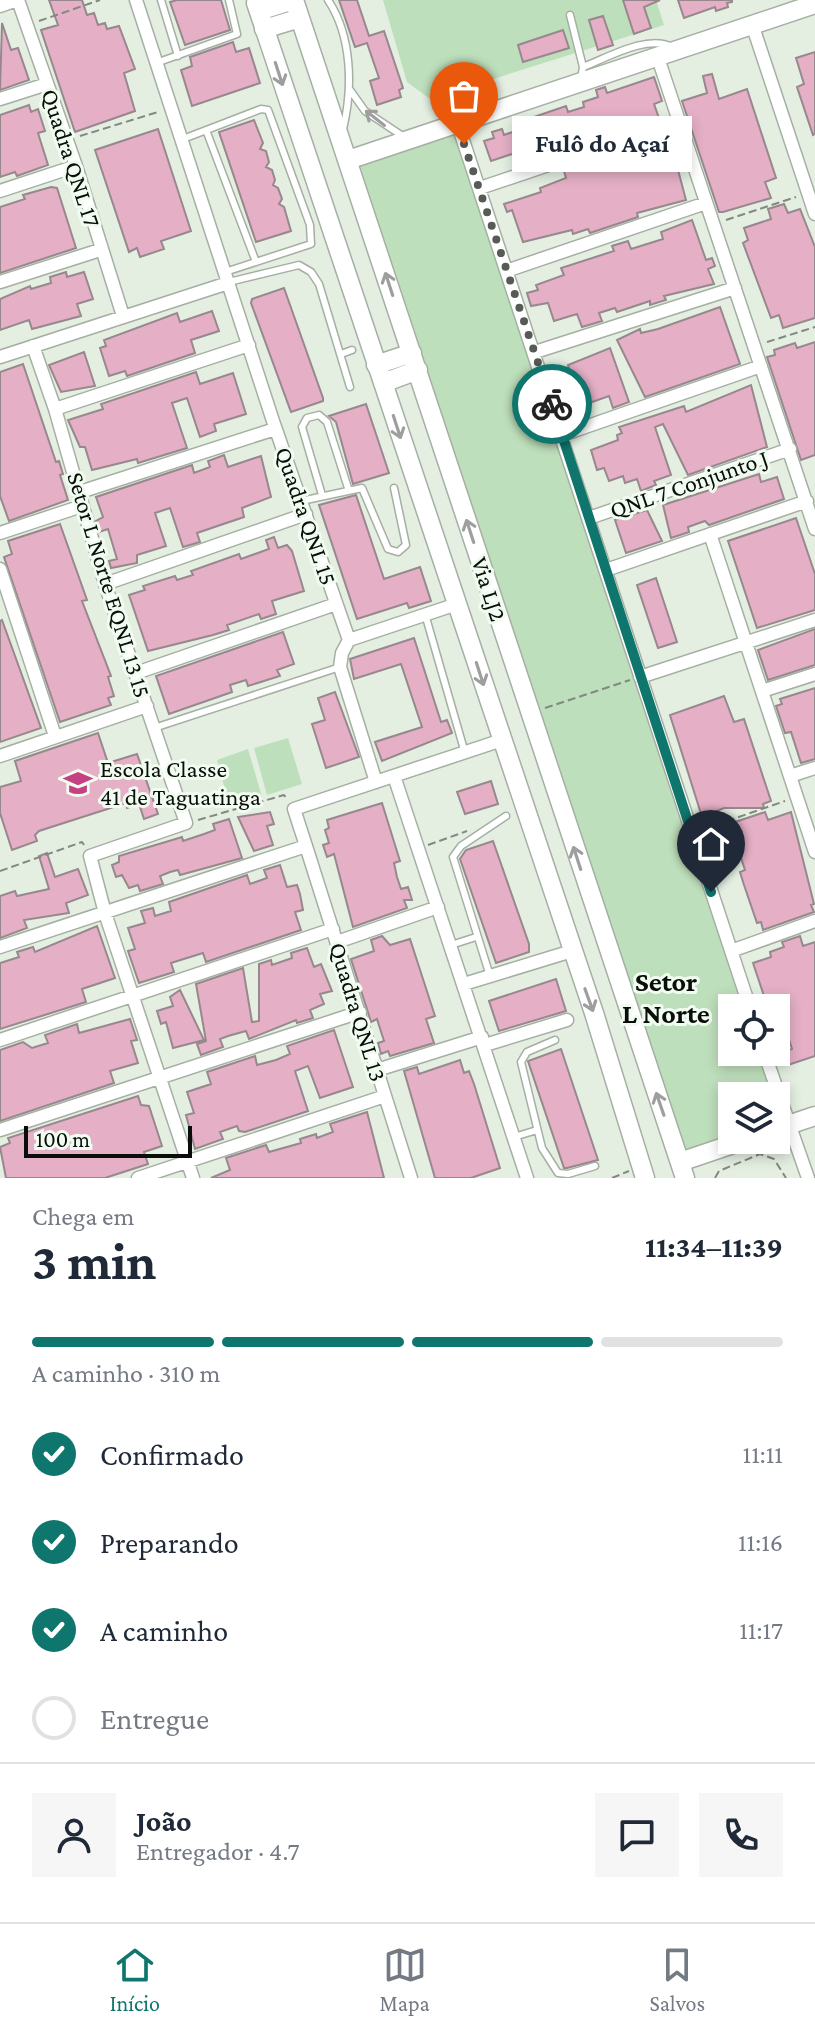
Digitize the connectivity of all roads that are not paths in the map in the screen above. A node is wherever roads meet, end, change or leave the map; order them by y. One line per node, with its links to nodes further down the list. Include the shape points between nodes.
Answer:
1 (17, 0): 7 (street); 16 (street, Quadra QNL 17)
2 (136, 0): 14 (street)
3 (161, 0): 13 (lane)
4 (229, 0): 13 (lane, via 237,34)
5 (328, 0): 17 (lane, via 344,42)
6 (815, 4): 11 (main road)
7 (0, 6)
8 (297, 9): 9 (main road); 24 (main road, Via LJ2)
9 (259, 13): 46 (main road, Via LJ2, one-way to 46)
10 (570, 15): 15 (lane)
11 (752, 24): 12 (main road); 30 (street)
12 (666, 52): 15 (main road); 19 (street)
13 (178, 56): 14 (lane)
14 (156, 63): 22 (street)
15 (582, 74): 20 (main road)
16 (47, 84): 18 (street); 26 (street, Quadra QNL 17)
17 (350, 90): 23 (lane, one-way to 17, via 365,111); 24 (lane)
18 (0, 99)
19 (679, 121): 27 (street); 29 (street)
20 (457, 122): 23 (main road); 27 (street)
21 (206, 130): 22 (lane); 32 (lane); 32 (lane, via 261,109 268,110 275,126 313,239)
22 (183, 139): 34 (street)
23 (407, 139): 25 (main road)
24 (341, 140): 25 (main road, Via LJ2)
25 (348, 160): 44 (main road, Via LJ2, one-way to 25)
26 (76, 166): 28 (street); 31 (street, Quadra QNL 17)
27 (480, 188): 33 (street)
28 (0, 191)
29 (706, 203): 33 (street); 36 (street)
30 (815, 214)
31 (100, 250): 35 (street); 37 (street, Quadra QNL 17)
32 (256, 262): 34 (lane)
33 (509, 270): 41 (street)
34 (226, 278): 37 (street); 38 (street, Quadra QNL 15); 42 (lane, via 305,267 319,284)
35 (0, 282)
36 (735, 288): 41 (street); 45 (street)
37 (123, 316): 39 (street)
38 (249, 345): 48 (street); 49 (street, Quadra QNL 15)
39 (33, 346): 43 (street); 48 (street, Setor L Norte EQNL 13 15)
40 (352, 350): 42 (lane)
41 (535, 352): 50 (street)
42 (341, 354): 47 (lane)
43 (0, 357)
44 (415, 362): 46 (main road); 97 (main road, Via LJ2, one-way to 44)
45 (761, 366): 50 (street); 51 (street)
46 (380, 374): 69 (main road, Via LJ2, one-way to 69)
47 (350, 387)
48 (55, 409): 56 (street, Setor L Norte EQNL 13 15)
49 (275, 429): 56 (street); 60 (street, Quadra QNL 15)
50 (562, 435): 61 (street)
51 (790, 449): 53 (street); 61 (street, QNL 7 Conjunto J)
52 (815, 476): 53 (street)
53 (801, 481): 58 (street)
54 (348, 488): 55 (lane, via 362,488 392,552 406,545); 57 (lane); 57 (lane, via 327,422 319,415 307,418 302,427)
55 (394, 488)
56 (80, 492): 59 (street, Setor L Norte EQNL 13 15)
57 (322, 495): 60 (lane)
58 (807, 501): 62 (street); 64 (street)
59 (82, 506): 63 (street); 67 (street, Setor L Norte EQNL 13 15)
60 (304, 507): 67 (street); 68 (street, Quadra QNL 15)
61 (589, 518): 66 (street)
62 (815, 529)
63 (0, 533)
64 (710, 534): 66 (street); 73 (street)
65 (0, 569): 81 (street)
66 (606, 570): 77 (street)
67 (105, 584): 75 (street, Setor L Norte EQNL 13 15)
68 (336, 604): 72 (street, Quadra QNL 15); 75 (street)
69 (457, 604): 70 (street); 82 (main road, Via LJ2, one-way to 82)
70 (425, 614): 72 (street); 83 (lane)
71 (815, 620): 73 (street)
72 (349, 640): 74 (street)
73 (745, 643): 77 (street); 78 (street)
74 (340, 667): 80 (lane); 88 (street)
75 (136, 673): 79 (street, Setor L Norte EQNL 13 15)
76 (815, 674): 78 (street)
77 (636, 678): 100 (street)
78 (762, 691): 87 (street)
79 (147, 706): 80 (street, Setor L Norte EQNL 13 15); 81 (street)
80 (154, 728): 93 (street, Setor L Norte EQNL 13 15, via 186,823 90,856)
81 (55, 736): 84 (street)
82 (502, 740): 83 (street); 101 (main road, Via LJ2)
83 (465, 753): 86 (street)
84 (0, 756)
85 (815, 768): 87 (street)
86 (394, 776): 88 (street); 92 (street)
87 (790, 776): 91 (street)
88 (376, 782): 90 (street, Quadra QNL 13, via 294,809)
89 (506, 816): 96 (lane, via 453,857)
90 (306, 846): 93 (street); 95 (street, Quadra QNL 13)
91 (815, 852)
92 (438, 907): 95 (street); 98 (street)
93 (105, 913): 99 (street); 104 (street)
94 (815, 921): 100 (street)
95 (335, 936): 104 (street); 106 (street, Quadra QNL 13)
96 (476, 937): 98 (lane); 102 (lane)
97 (605, 942): 101 (main road); 123 (main road, Via LJ2, one-way to 97)
98 (451, 945): 103 (street)
99 (0, 947)
100 (731, 951): 105 (street)
101 (572, 953): 102 (street); 124 (main road, Via LJ2, one-way to 124)
102 (490, 976): 103 (street)
103 (464, 984): 110 (street)
104 (133, 994): 108 (street); 112 (street)
105 (745, 994)
106 (360, 1012): 111 (street, Quadra QNL 13); 112 (street)
107 (567, 1020): 110 (street)
108 (0, 1040)
109 (555, 1040): 117 (lane, via 527,1052 521,1062)
110 (483, 1041): 111 (street); 118 (street)
111 (377, 1070): 113 (street, Quadra QNL 13)
112 (160, 1077): 116 (street); 121 (street)
113 (385, 1096): 121 (street); 127 (street, Quadra QNL 13)
114 (815, 1116): 115 (main road)
115 (790, 1124)
116 (0, 1130)
117 (537, 1130): 118 (lane); 122 (lane, via 558,1173)
118 (514, 1137): 128 (street)
119 (790, 1143): 129 (street)
120 (718, 1153): 123 (main road)
121 (188, 1162): 125 (street); 126 (street)
122 (595, 1166)
123 (683, 1170)
124 (644, 1172)
125 (138, 1178)
126 (193, 1178)
127 (411, 1178)
128 (527, 1178)
129 (808, 1178)

